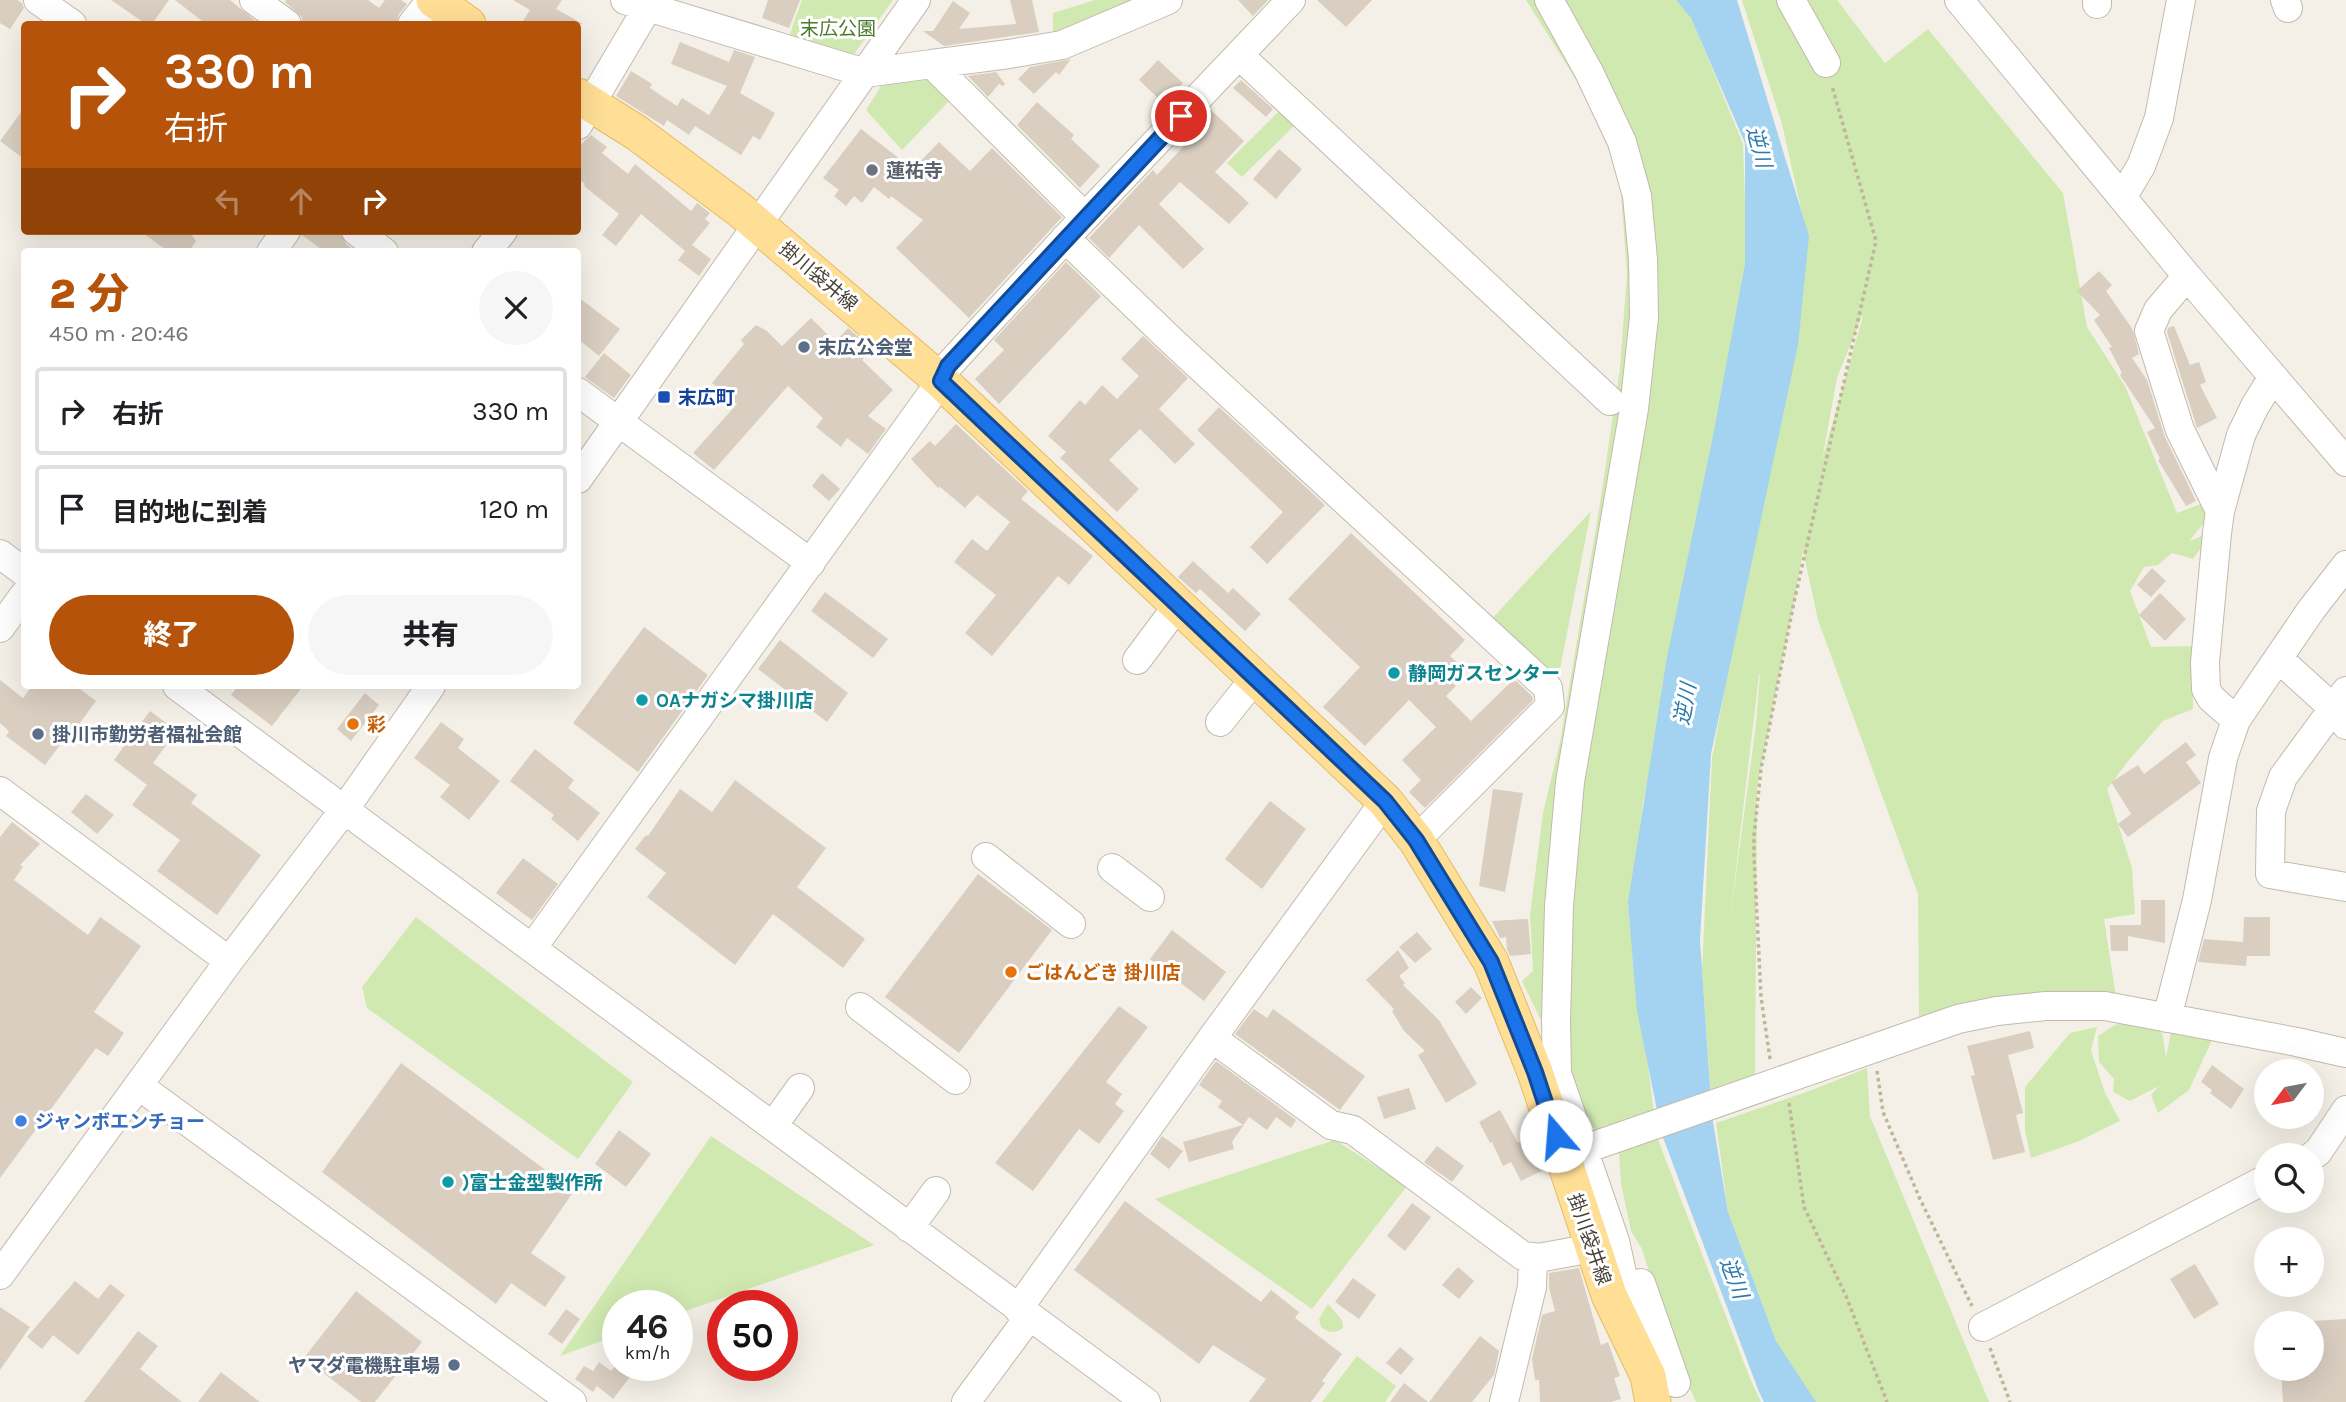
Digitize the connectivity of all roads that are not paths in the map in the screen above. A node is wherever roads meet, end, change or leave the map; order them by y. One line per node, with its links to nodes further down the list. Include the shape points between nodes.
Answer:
1 (38, 0): 12 (street)
2 (254, 0): 13 (street)
3 (432, 0): 14 (street); 15 (main road)
4 (916, 0): 19 (street)
5 (1168, 0): 18 (street, via 1062,44)
6 (1291, 0): 16 (street)
7 (1549, 0): 67 (street, via 1622,142 1637,196 1644,305 1634,409 1570,782 1559,906)
8 (1791, 0): 17 (street)
9 (1959, 0): 21 (street)
10 (2181, 0): 21 (street, via 2158,118 2141,166)
11 (641, 3): 19 (street); 20 (street)
12 (68, 21)
13 (282, 21)
14 (414, 21)
15 (464, 21)
16 (1239, 55): 22 (street); 31 (street)
17 (1826, 63)
18 (932, 64): 19 (street); 22 (street)
19 (865, 73): 23 (street)
20 (582, 109): 23 (main road, 掛川袋井線, via 636,133)
21 (2123, 196): 27 (street)
22 (1085, 217): 25 (street)
23 (758, 225): 29 (main road, 掛川袋井線); 32 (street)
24 (361, 235): 26 (street)
25 (1065, 238): 29 (street, via 948,366); 54 (street, via 1548,688 1550,706)
26 (379, 248)
27 (2187, 276): 28 (street); 35 (street, via 2158,310 2149,331 2180,430)
28 (2273, 377): 33 (street); 35 (street, via 2241,435)
29 (941, 381): 37 (street); 41 (main road, 掛川袋井線)
30 (581, 394): 32 (street)
31 (1610, 401)
32 (618, 422): 34 (street); 37 (street)
33 (2346, 461)
34 (581, 475)
35 (2220, 511): 49 (street, via 2206,689)
36 (0, 554): 39 (street)
37 (811, 563): 60 (street)
38 (2346, 565): 43 (street)
39 (21, 570)
40 (21, 599): 42 (street)
41 (1178, 605): 44 (street); 45 (main road, 掛川袋井線)
42 (0, 628)
43 (2279, 659): 48 (street); 49 (street)
44 (1137, 660)
45 (1255, 678): 50 (street); 52 (main road, 掛川袋井線)
46 (181, 689): 53 (street)
47 (429, 689): 53 (street)
48 (2342, 708): 57 (street, via 2283,777 2272,811 2270,874)
49 (2236, 720): 64 (street, via 2223,758 2197,900)
50 (1220, 722)
51 (0, 791): 61 (street)
52 (1385, 801): 54 (main road, 掛川袋井線); 65 (street)
53 (344, 810): 60 (street); 61 (street)
54 (1416, 840): 62 (main road, 掛川袋井線)
55 (986, 857): 59 (street)
56 (1112, 868): 58 (street)
57 (2346, 887)
58 (1150, 897)
59 (1071, 924)
60 (533, 947): 72 (street)
61 (229, 961): 69 (street)
62 (1491, 962): 67 (street, via 1546,1043); 78 (main road, 掛川袋井線)
63 (860, 1007): 68 (street)
64 (2167, 1018): 66 (street); 74 (street, via 2105,1006 2046,1006 1958,1019)
65 (1212, 1038): 79 (street, via 1331,1125 1353,1130 1523,1256); 81 (street)
66 (2346, 1053)
67 (1557, 1073): 74 (street)
68 (956, 1080)
69 (139, 1086): 80 (street); 84 (street)
70 (800, 1088): 72 (street)
71 (2346, 1110): 73 (street)
72 (773, 1126): 77 (street)
73 (2324, 1144)
74 (1594, 1146): 78 (street)
75 (2254, 1185): 82 (street)
76 (936, 1191): 77 (street)
77 (909, 1228): 81 (street)
78 (1604, 1244): 79 (street); 83 (main road, 掛川袋井線, via 1609,1295)
79 (1533, 1257): 87 (street, via 1532,1287)
80 (0, 1275)
81 (1023, 1313): 85 (street); 86 (street)
82 (1983, 1327)
83 (1660, 1384)
84 (572, 1402)
85 (966, 1402)
86 (1146, 1402)
87 (1504, 1402)

